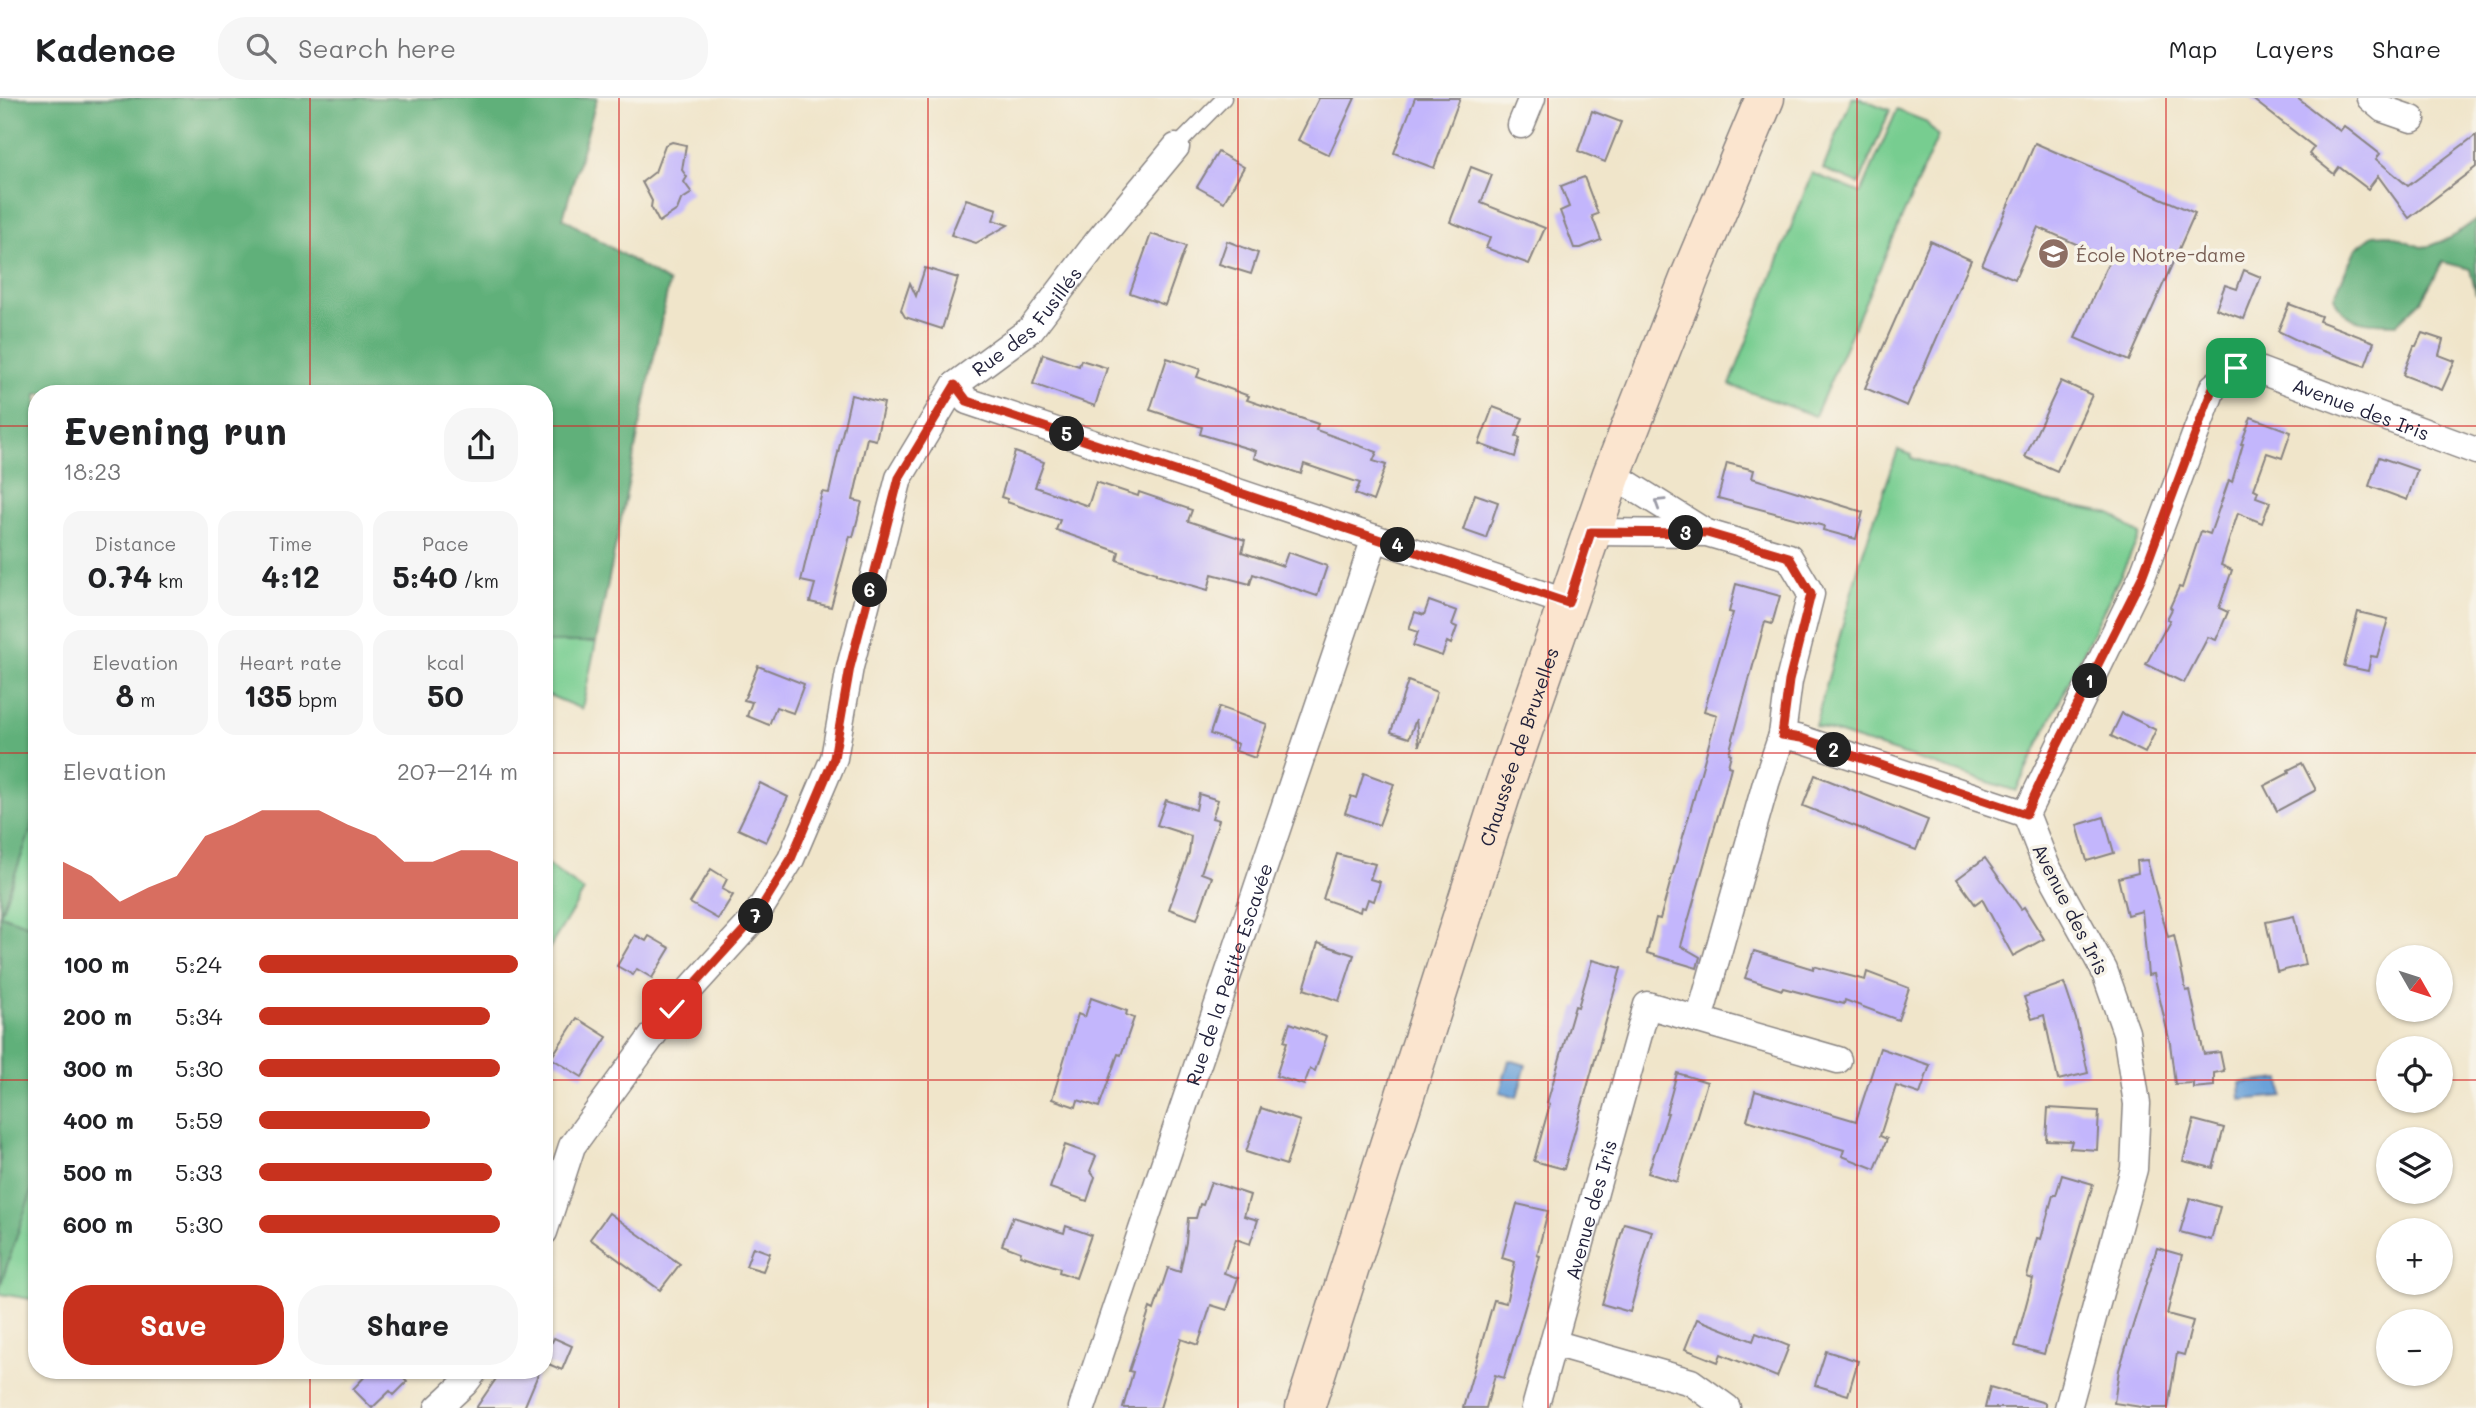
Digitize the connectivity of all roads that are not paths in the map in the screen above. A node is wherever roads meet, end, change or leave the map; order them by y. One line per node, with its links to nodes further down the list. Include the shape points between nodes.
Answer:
1 (1224, 98): 7 (lane, Rue des Fusillés)
2 (1532, 98): 6 (street)
3 (1765, 98): 10 (main road, Chaussée de Bruxelles)
4 (2370, 98): 5 (street, via 2383,109)
5 (2413, 119)
6 (1521, 125)
7 (1176, 147): 8 (street, Rue des Fusillés, via 1031,329)
8 (955, 385): 13 (street, via 967,401); 19 (street, Rue des Fusillés, via 899,478 850,667 834,758 791,859 754,919 672,1009 572,1146)
9 (2476, 451): 16 (street, Avenue des Iris, via 2260,371 2236,368 2213,387 2142,577)
10 (1612, 474): 11 (main road, Chaussée de Bruxelles); 12 (street, one-way to 10)
11 (1591, 532): 12 (street); 14 (main road, Chaussée de Bruxelles)
12 (1707, 533): 15 (street, via 1789,557 1811,594 1789,681)
13 (1376, 538): 14 (street); 23 (street, Rue de la Petite Escavée)
14 (1568, 603): 24 (main road, Chaussée de Bruxelles, via 1503,789)
15 (1782, 735): 16 (street); 17 (street)
16 (2026, 814): 27 (street, Avenue des Iris, via 2046,865 2104,970 2126,1032 2137,1104 2134,1169)
17 (1699, 1020): 18 (street); 20 (street, Avenue des Iris, via 1647,1005)
18 (1838, 1060)
19 (553, 1204)
20 (1553, 1343): 25 (street, Avenue des Iris); 26 (street, via 1691,1382)
21 (468, 1379): 22 (street)
22 (438, 1408)
23 (1082, 1408)
24 (1305, 1408)
25 (1535, 1408)
26 (1727, 1408)
27 (2068, 1408)

